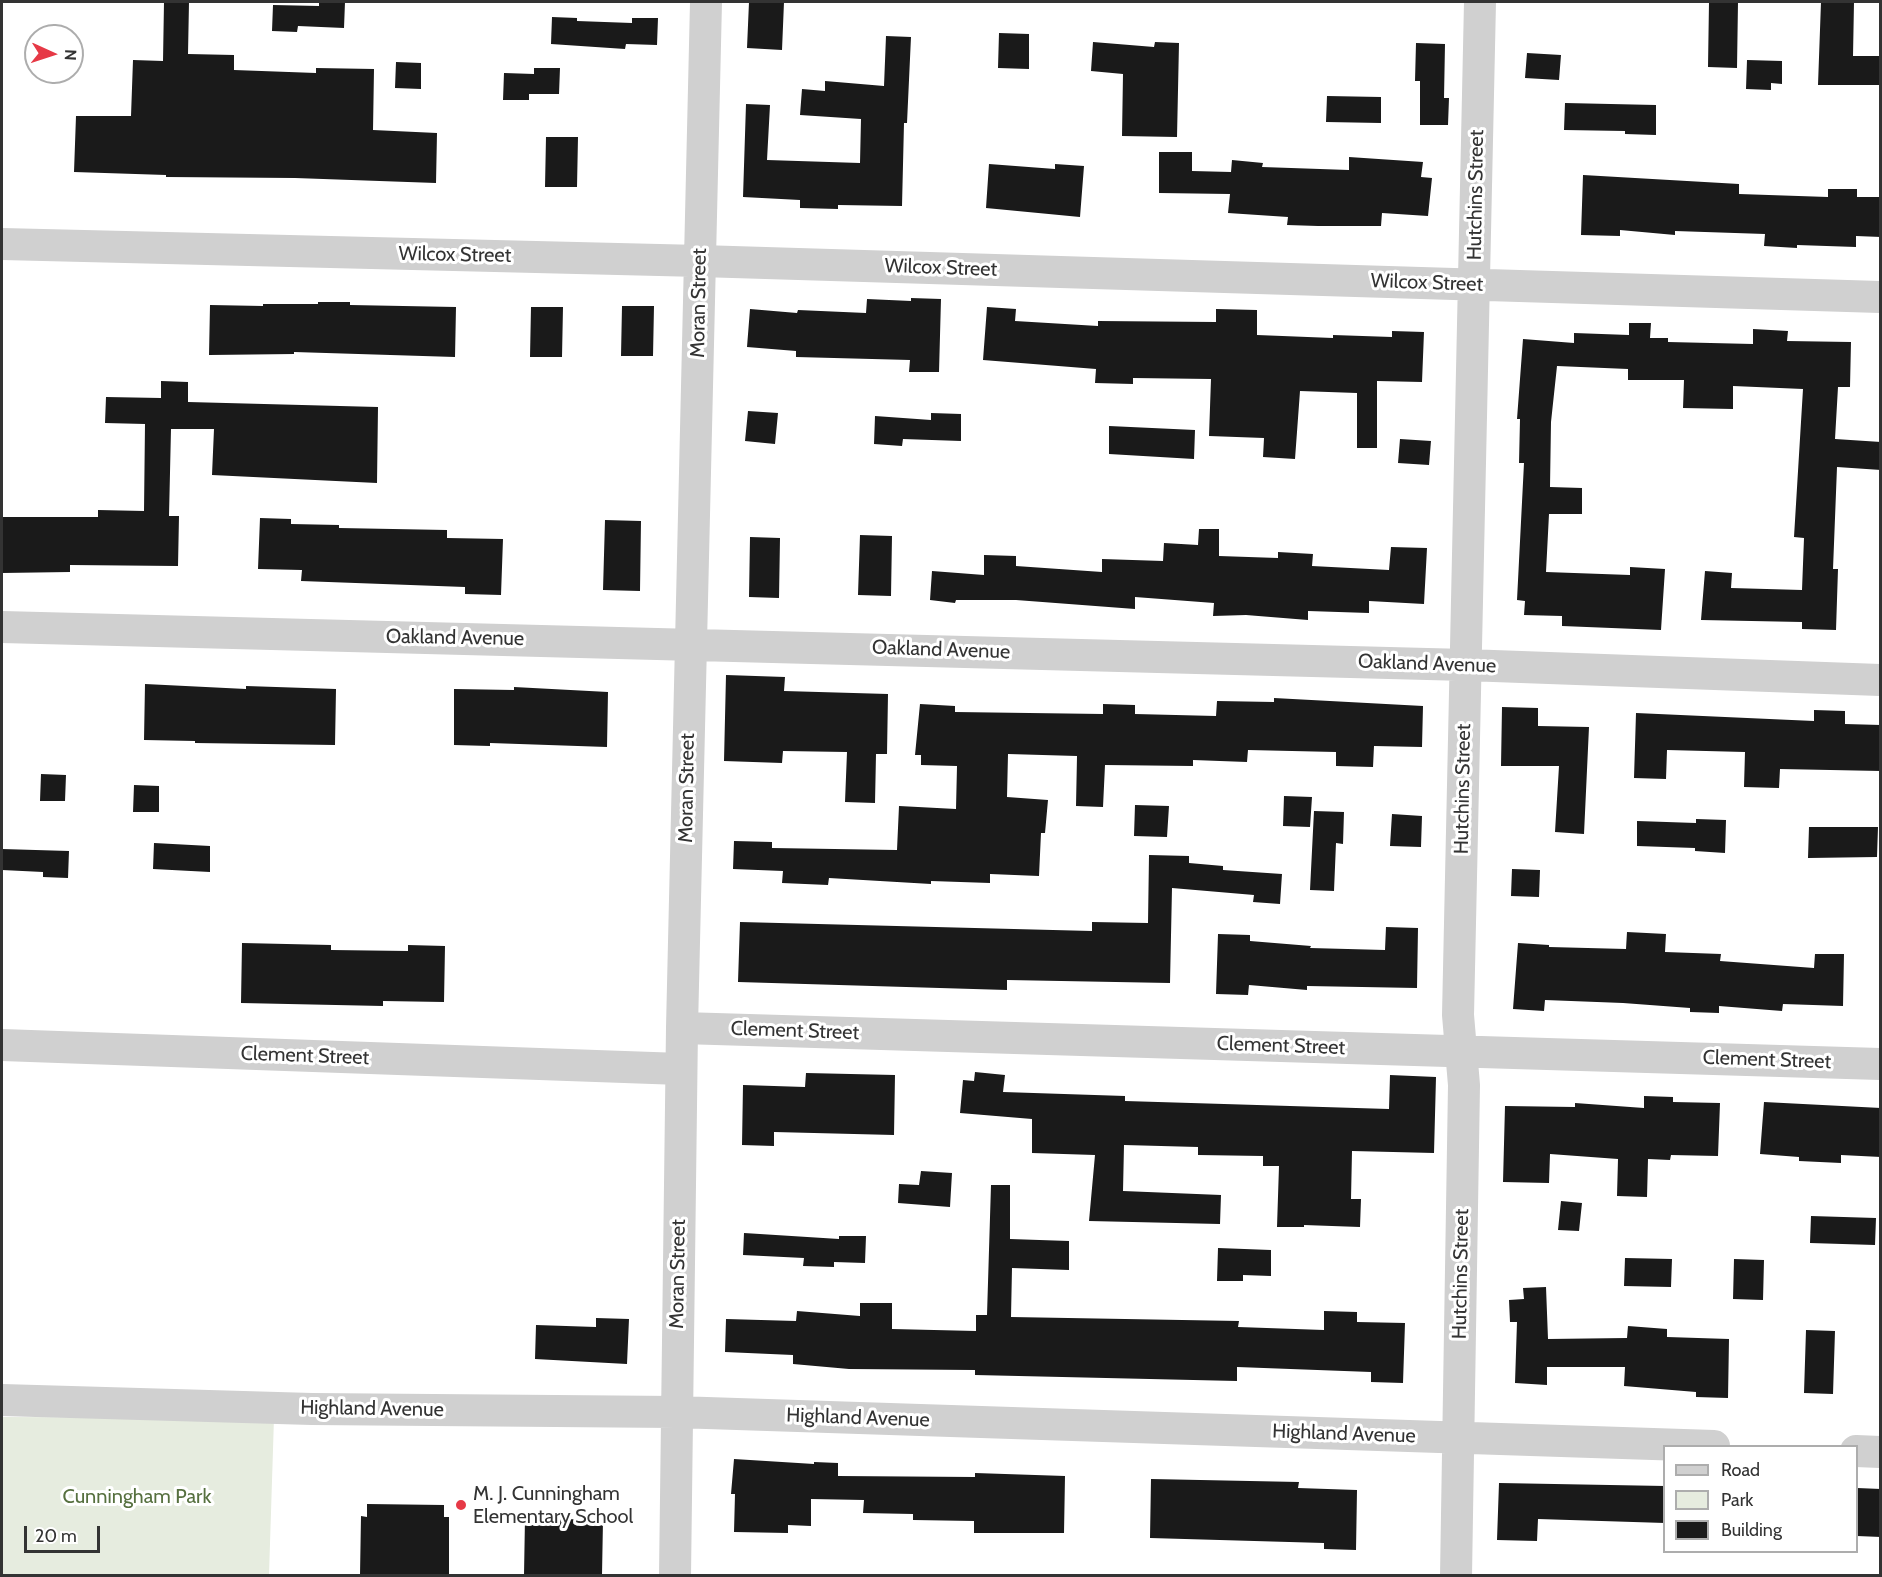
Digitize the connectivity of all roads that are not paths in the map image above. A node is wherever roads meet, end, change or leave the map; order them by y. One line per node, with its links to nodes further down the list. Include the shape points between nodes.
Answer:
1 (706, 2): 4 (street, Moran Street)
2 (1480, 2): 5 (street, Hutchins Street)
3 (2, 243): 4 (street, Wilcox Street)
4 (700, 261): 5 (street, Wilcox Street); 8 (street, Moran Street)
5 (1474, 285): 6 (street, Wilcox Street); 9 (street, Hutchins Street)
6 (1881, 297)
7 (2, 627): 8 (street, Oakland Avenue)
8 (691, 643): 9 (street, Oakland Avenue); 11 (street, Moran Street)
9 (1466, 665): 10 (street, Oakland Avenue); 13 (street, Hutchins Street, via 1458,1015)
10 (1881, 680)
11 (682, 1028): 13 (street, Clement Street); 15 (street, Moran Street)
12 (2, 1045): 15 (street, Clement Street)
13 (1461, 1051): 14 (street, Clement Street); 18 (street, Hutchins Street, via 1464,1085)
14 (1881, 1064)
15 (681, 1069): 17 (street, Moran Street)
16 (2, 1400): 17 (street, Highland Avenue, via 312,1409)
17 (676, 1412): 18 (street, Highland Avenue); 22 (street, Moran Street)
18 (1458, 1438): 19 (street, Highland Avenue); 23 (street, Hutchins Street)
19 (1682, 1445)
20 (1858, 1451): 21 (street)
21 (1881, 1452)
22 (675, 1575)
23 (1456, 1575)

